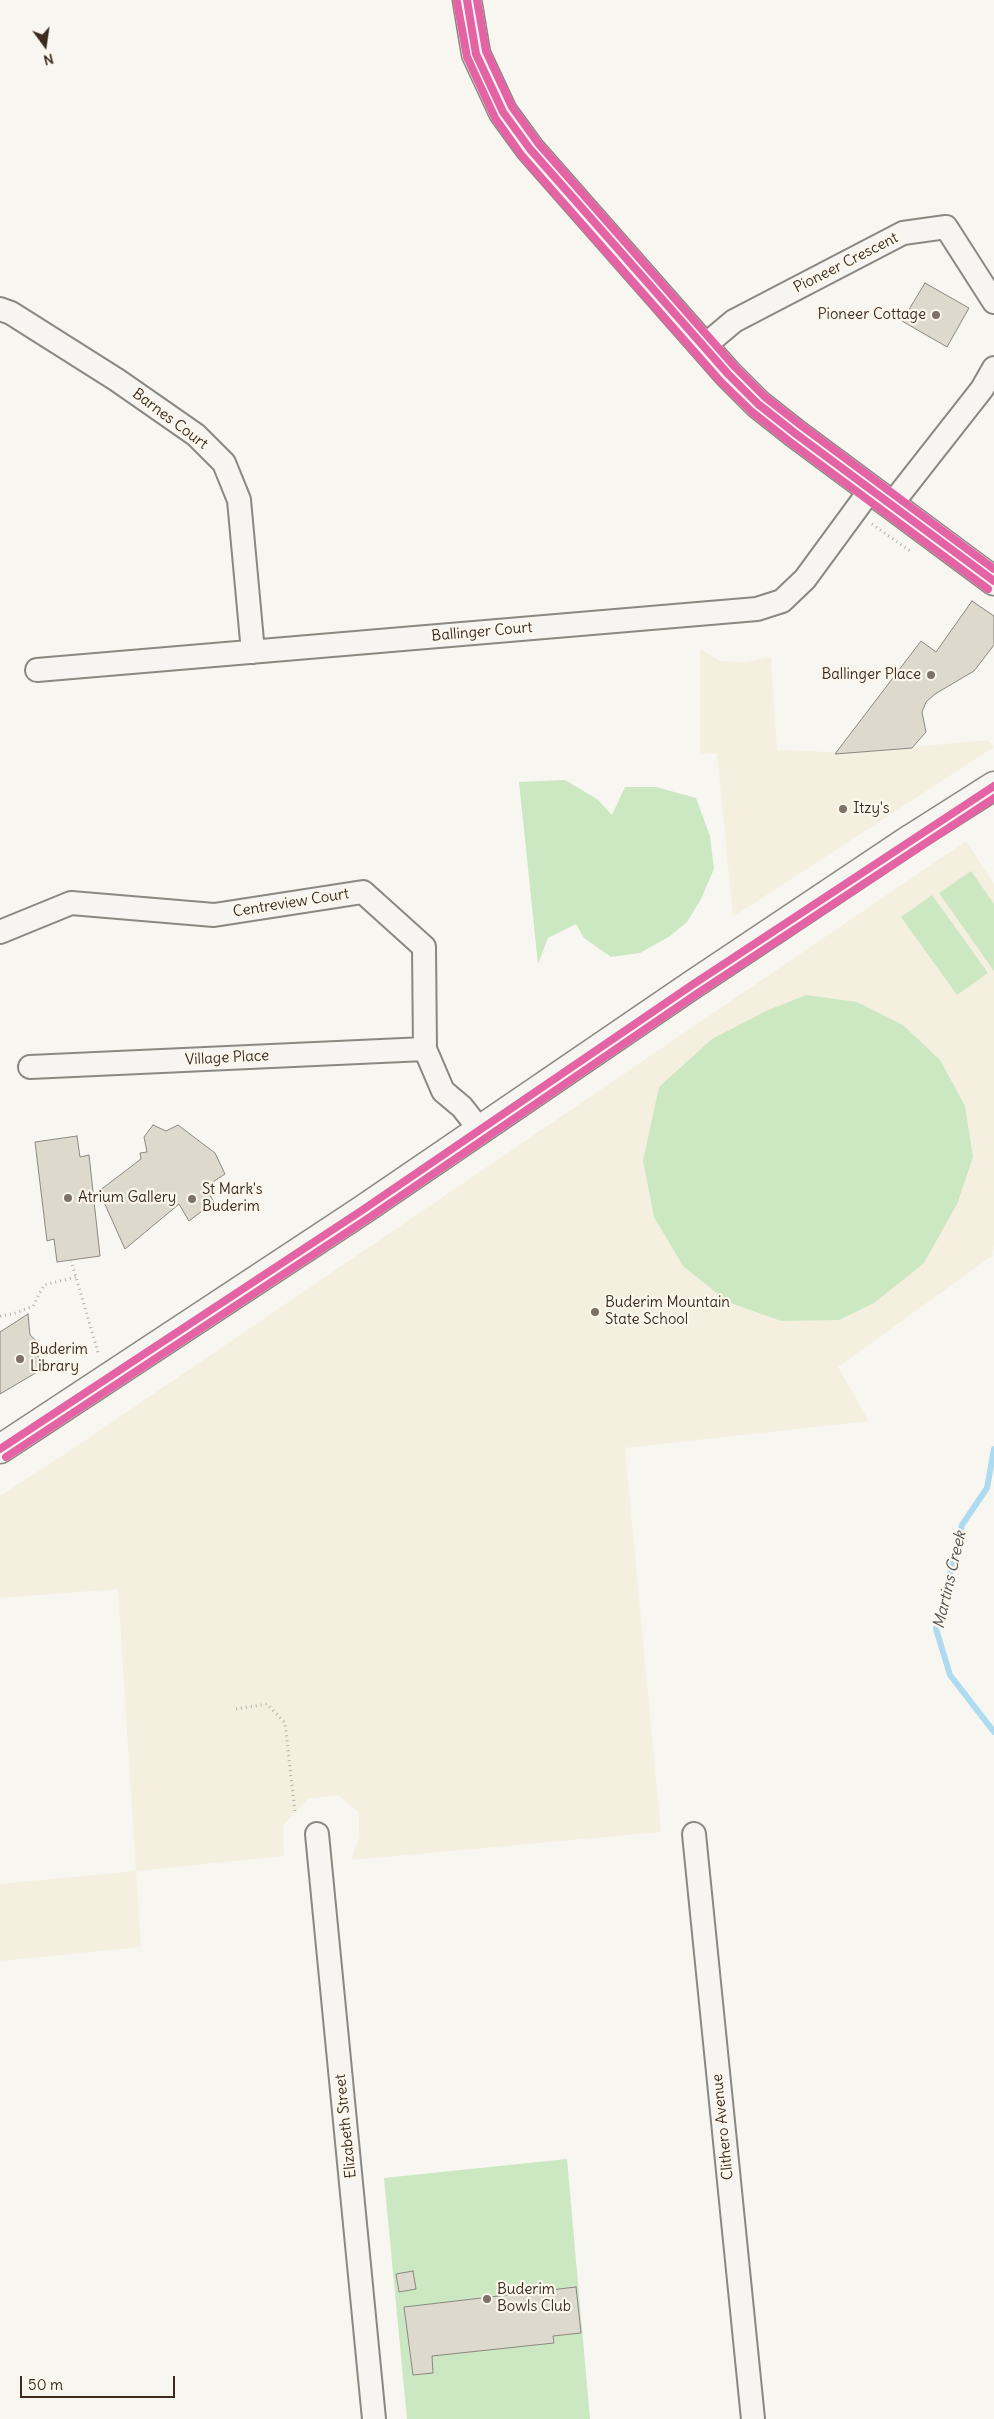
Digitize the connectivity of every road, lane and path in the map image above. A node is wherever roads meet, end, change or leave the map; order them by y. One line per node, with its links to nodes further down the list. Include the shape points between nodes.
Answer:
1 (467, 0): 4 (main road, via 476,54 503,112 530,149)
2 (994, 302): 4 (street, Pioneer Crescent, via 946,227 903,233 734,321)
3 (0, 309): 8 (street, Barnes Court, via 11,313 196,434 224,463 239,500)
4 (703, 347): 6 (main road, via 758,404)
5 (994, 368): 6 (street, via 982,389)
6 (881, 497): 7 (main road); 8 (street, Ballinger Court, via 782,601 757,609)
7 (994, 581)
8 (253, 652): 9 (street, Ballinger Court)
9 (37, 670)
10 (994, 786): 14 (main road, via 708,974)
11 (0, 932): 12 (street, Centreview Court, via 71,903 214,915 363,892 424,947)
12 (425, 1049): 13 (street, Village Place); 14 (street, Centreview Court, via 443,1092 462,1107)
13 (30, 1067)
14 (480, 1130): 19 (main road)
15 (70, 1260): 16 (path)
16 (76, 1277): 17 (path, via 44,1285 33,1306); 18 (path)
17 (0, 1316)
18 (99, 1356)
19 (0, 1449)
20 (236, 1708): 21 (path, via 267,1704 286,1723)
21 (295, 1812)
22 (317, 1834): 24 (street, Elizabeth Street)
23 (694, 1834): 25 (street, Clithero Avenue)
24 (374, 2419)
25 (753, 2419)

